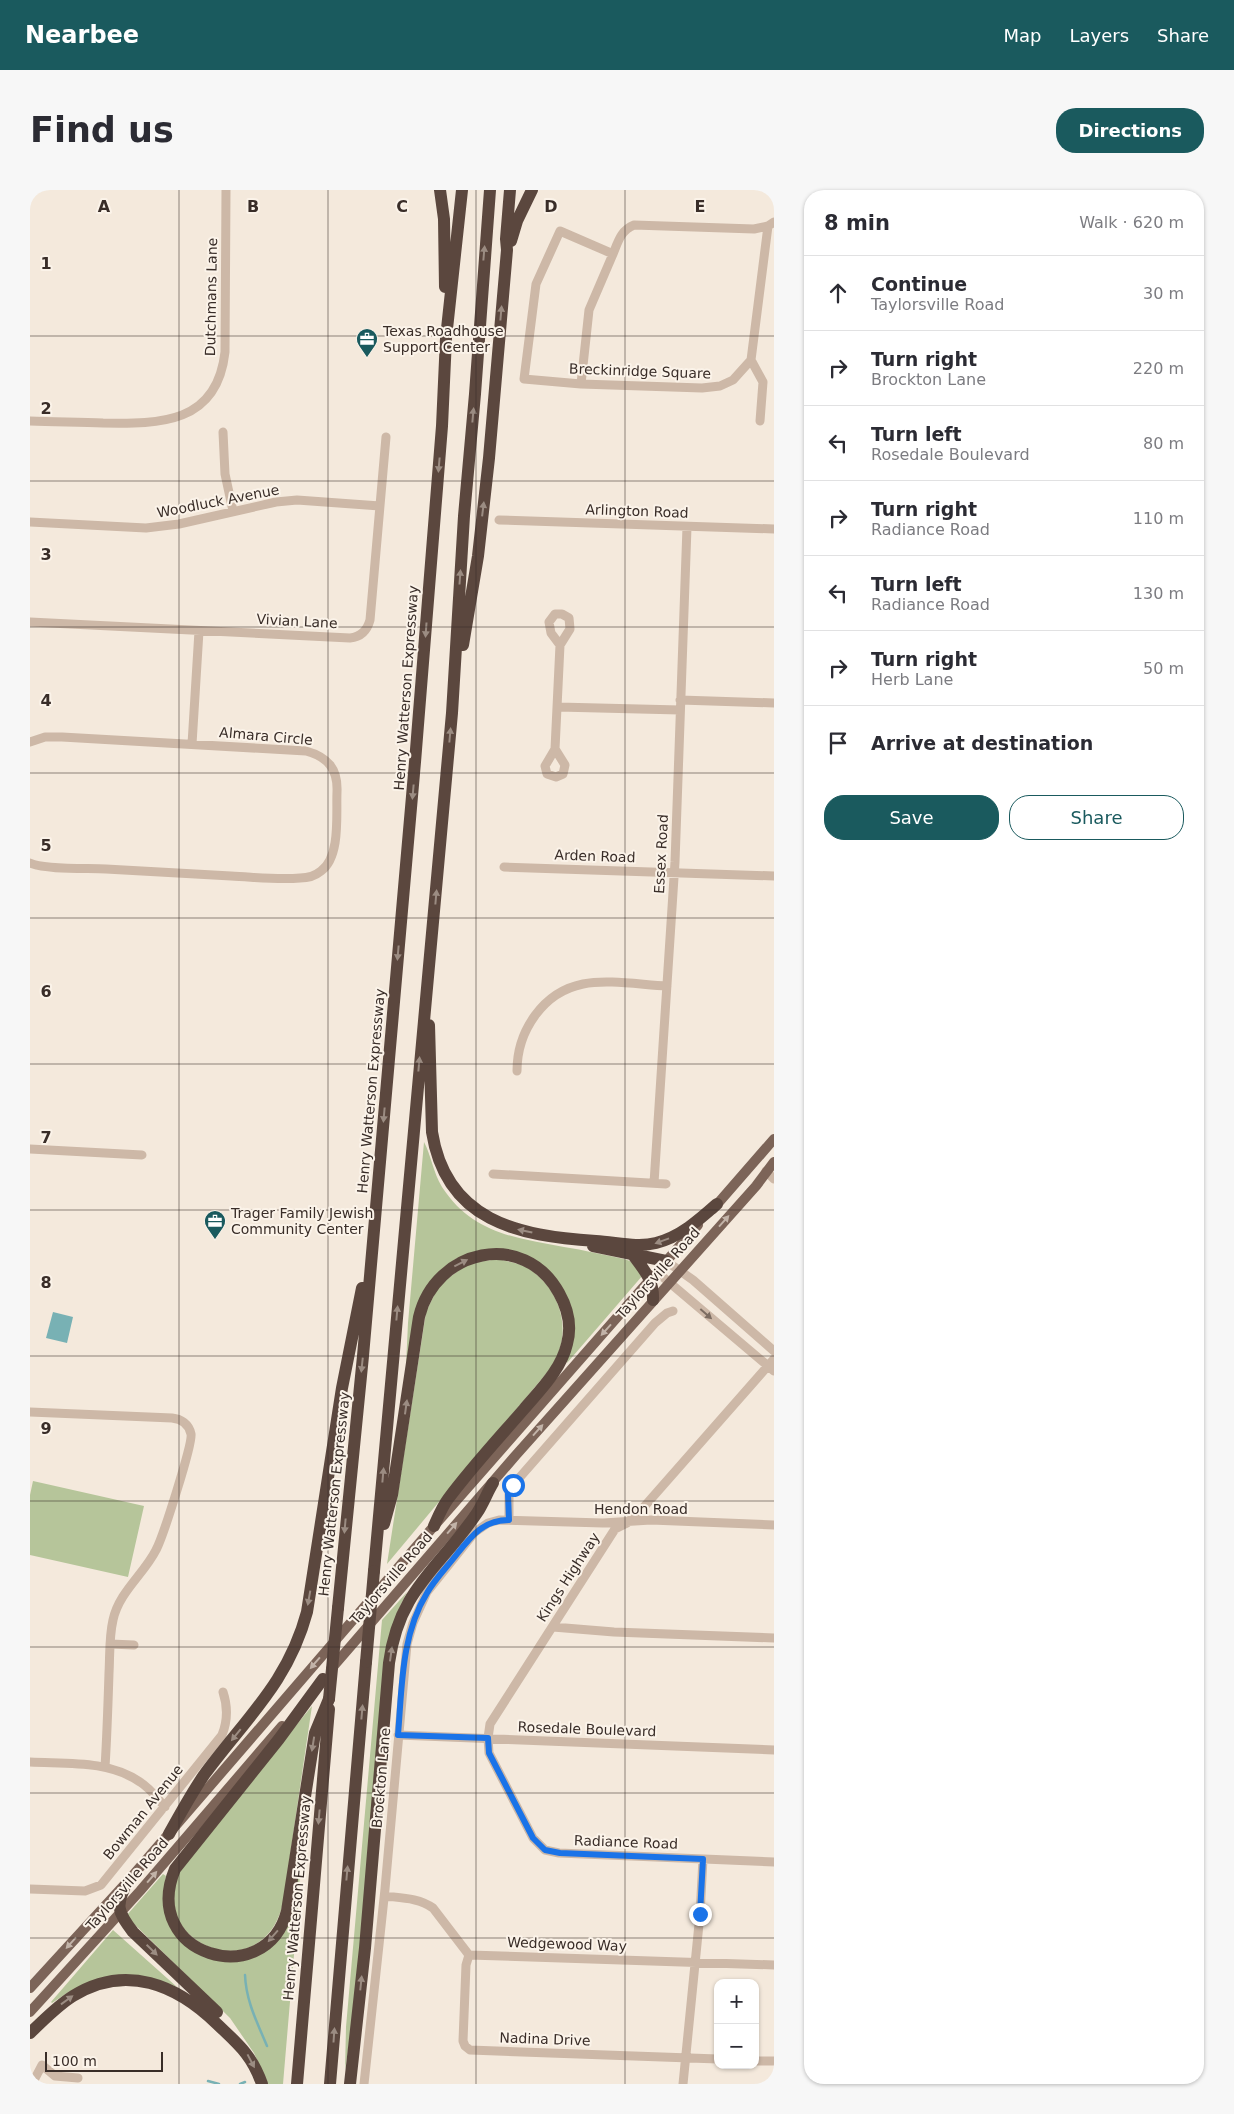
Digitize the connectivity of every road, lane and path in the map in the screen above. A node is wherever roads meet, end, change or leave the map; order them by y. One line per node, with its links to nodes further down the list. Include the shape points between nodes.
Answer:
1 (226, 190): 13 (street, Dutchmans Lane, via 225,352 218,378 209,394 187,413 166,421)
2 (440, 190): 10 (highway, via 444,219)
3 (462, 190): 10 (highway, Henry Watterson Expressway)
4 (490, 190): 30 (highway, one-way to 4)
5 (510, 190): 8 (highway)
6 (532, 190): 8 (highway)
7 (771, 224): 9 (street, via 754,229 634,225 620,236); 11 (street)
8 (507, 250): 30 (highway, one-way to 8, via 478,556)
9 (613, 254): 12 (street, via 589,310); 12 (street, Breckinridge Square, via 560,231 536,284 524,379)
10 (446, 338): 50 (highway, Henry Watterson Expressway, one-way to 50, via 423,668)
11 (751, 360): 12 (street, Breckinridge Square, via 733,380 720,386); 14 (street, via 763,382)
12 (581, 384)
13 (30, 421)
14 (760, 421)
15 (224, 432): 18 (street, via 225,474)
16 (386, 437): 17 (street, Vivian Lane)
17 (380, 506): 18 (street, Woodluck Avenue, via 297,500); 24 (street, Vivian Lane, via 370,620 360,636)
18 (233, 511): 20 (street, Woodluck Avenue, via 146,528)
19 (499, 520): 21 (street, Arlington Road)
20 (30, 522)
21 (686, 527): 22 (street, Arlington Road); 26 (street, Essex Road)
22 (774, 529)
23 (30, 622): 24 (street, Vivian Lane)
24 (199, 631): 32 (street)
25 (560, 645): 28 (street)
26 (680, 700): 27 (street); 29 (street, Essex Road)
27 (774, 703)
28 (558, 707): 29 (street); 33 (street)
29 (680, 710): 36 (street, Essex Road)
30 (452, 713): 38 (highway, one-way to 30)
31 (30, 742): 32 (street, Almara Circle, via 54,737)
32 (192, 744): 34 (street, Almara Circle, via 299,750 314,753 327,761 336,773 337,795 335,847 324,869 311,877 289,878)
33 (555, 749)
34 (30, 862)
35 (504, 867): 36 (street, Arden Road)
36 (674, 872): 37 (street, Arden Road); 39 (street, Essex Road)
37 (774, 876)
38 (428, 980): 51 (highway, one-way to 38, via 524,1232 496,1222 468,1204 451,1186 434,1148 432,1132); 67 (highway, one-way to 38)
39 (668, 986): 40 (street, via 590,983 574,986 538,1011 518,1051); 47 (street, Essex Road)
40 (517, 1071)
41 (774, 1138): 49 (main road, Taylorsville Road)
42 (30, 1149): 43 (street)
43 (142, 1155)
44 (774, 1162): 46 (main road, Taylorsville Road)
45 (493, 1174): 47 (street)
46 (770, 1175): 54 (main road, Taylorsville Road, one-way to 46)
47 (654, 1183): 48 (street)
48 (666, 1184)
49 (717, 1204): 51 (highway, one-way to 51, via 690,1227 655,1244); 53 (main road, Taylorsville Road)
50 (374, 1229): 74 (highway, Henry Watterson Expressway, one-way to 74, bridge); 81 (highway, one-way to 81, via 342,1388 307,1612 298,1642 276,1684 204,1776)
51 (573, 1240): 52 (highway)
52 (633, 1255): 53 (highway); 55 (highway)
53 (666, 1261): 54 (street); 55 (main road, Taylorsville Road)
54 (680, 1270): 56 (main road, Taylorsville Road); 59 (street)
55 (654, 1276): 56 (street); 57 (highway); 66 (main road, Taylorsville Road, one-way to 66)
56 (669, 1282): 57 (main road, Taylorsville Road); 60 (street, one-way to 60)
57 (653, 1300): 62 (main road, Taylorsville Road, one-way to 57)
58 (673, 1311): 63 (street, via 655,1323 513,1485 508,1494)
59 (774, 1351)
60 (772, 1366): 64 (street, Kings Highway)
61 (30, 1412): 70 (street, via 177,1418 188,1426 191,1433 190,1446 161,1539 149,1564 118,1604 112,1621)
62 (492, 1482): 72 (main road, Taylorsville Road, one-way to 62); 104 (highway, one-way to 62, via 394,1636 409,1599 477,1513)
63 (509, 1520): 64 (street, Hendon Road); 75 (street, Brockton Lane, via 488,1523 475,1532 422,1601 407,1644)
64 (627, 1523): 65 (street, Hendon Road, via 651,1520); 68 (street, Kings Highway, via 615,1529)
65 (774, 1525)
66 (434, 1526): 67 (highway, one-way to 66, via 392,1495 424,1301 441,1277 463,1261 495,1253 518,1258 540,1270 555,1286 568,1315 567,1344 554,1372 447,1500); 81 (main road, Taylorsville Road, one-way to 81)
67 (376, 1558): 103 (highway, one-way to 67, bridge)
68 (553, 1627): 69 (street); 76 (street, Kings Highway, via 490,1724)
69 (774, 1638)
70 (110, 1644): 71 (street); 79 (street)
71 (134, 1645)
72 (323, 1679): 74 (highway, one-way to 72, via 315,1733 287,1911 282,1924 270,1940 250,1953 236,1957 202,1950 182,1935 172,1920 169,1884 175,1868); 87 (main road, Taylorsville Road, one-way to 72)
73 (223, 1692): 80 (street, Bowman Avenue, via 227,1718 222,1736)
74 (329, 1699): 102 (highway, Henry Watterson Expressway, one-way to 102)
75 (398, 1735): 76 (street, Rosedale Boulevard); 86 (street, Brockton Lane)
76 (488, 1738): 77 (street, Rosedale Boulevard); 82 (street, Radiance Road, via 494,1762 533,1838 545,1850)
77 (774, 1750)
78 (30, 1762): 79 (street)
79 (105, 1767): 80 (street, via 140,1782)
80 (165, 1807): 85 (street, Bowman Avenue, via 95,1889)
81 (169, 1834): 84 (main road, Taylorsville Road)
82 (703, 1859): 83 (street, Radiance Road); 89 (street)
83 (774, 1862)
84 (128, 1881): 87 (highway, via 119,1900); 91 (main road, Taylorsville Road, one-way to 91)
85 (30, 1889)
86 (385, 1896): 88 (street, via 426,1903); 105 (street, Brockton Lane)
87 (120, 1914): 92 (main road, Taylorsville Road); 94 (highway, one-way to 94, via 133,1932 224,2020)
88 (468, 1955): 89 (street, Wedgewood Way); 95 (street, Nadina Drive, via 463,2041 470,2050)
89 (696, 1962): 90 (street, Wedgewood Way); 95 (street)
90 (774, 1965)
91 (30, 1988)
92 (30, 2012)
93 (30, 2033): 94 (highway, one-way to 94, via 66,2000 84,1990 111,1982 138,1980 184,1996)
94 (235, 2041): 101 (highway, one-way to 101, via 247,2052)
95 (686, 2058): 96 (street, Nadina Drive); 106 (street)
96 (714, 2059)
97 (759, 2061): 98 (street)
98 (774, 2061)
99 (78, 2078): 100 (street, via 54,2076 42,2065)
100 (32, 2084)
101 (262, 2084)
102 (297, 2084)
103 (330, 2084)
104 (350, 2084)
105 (364, 2084)
106 (683, 2084)

